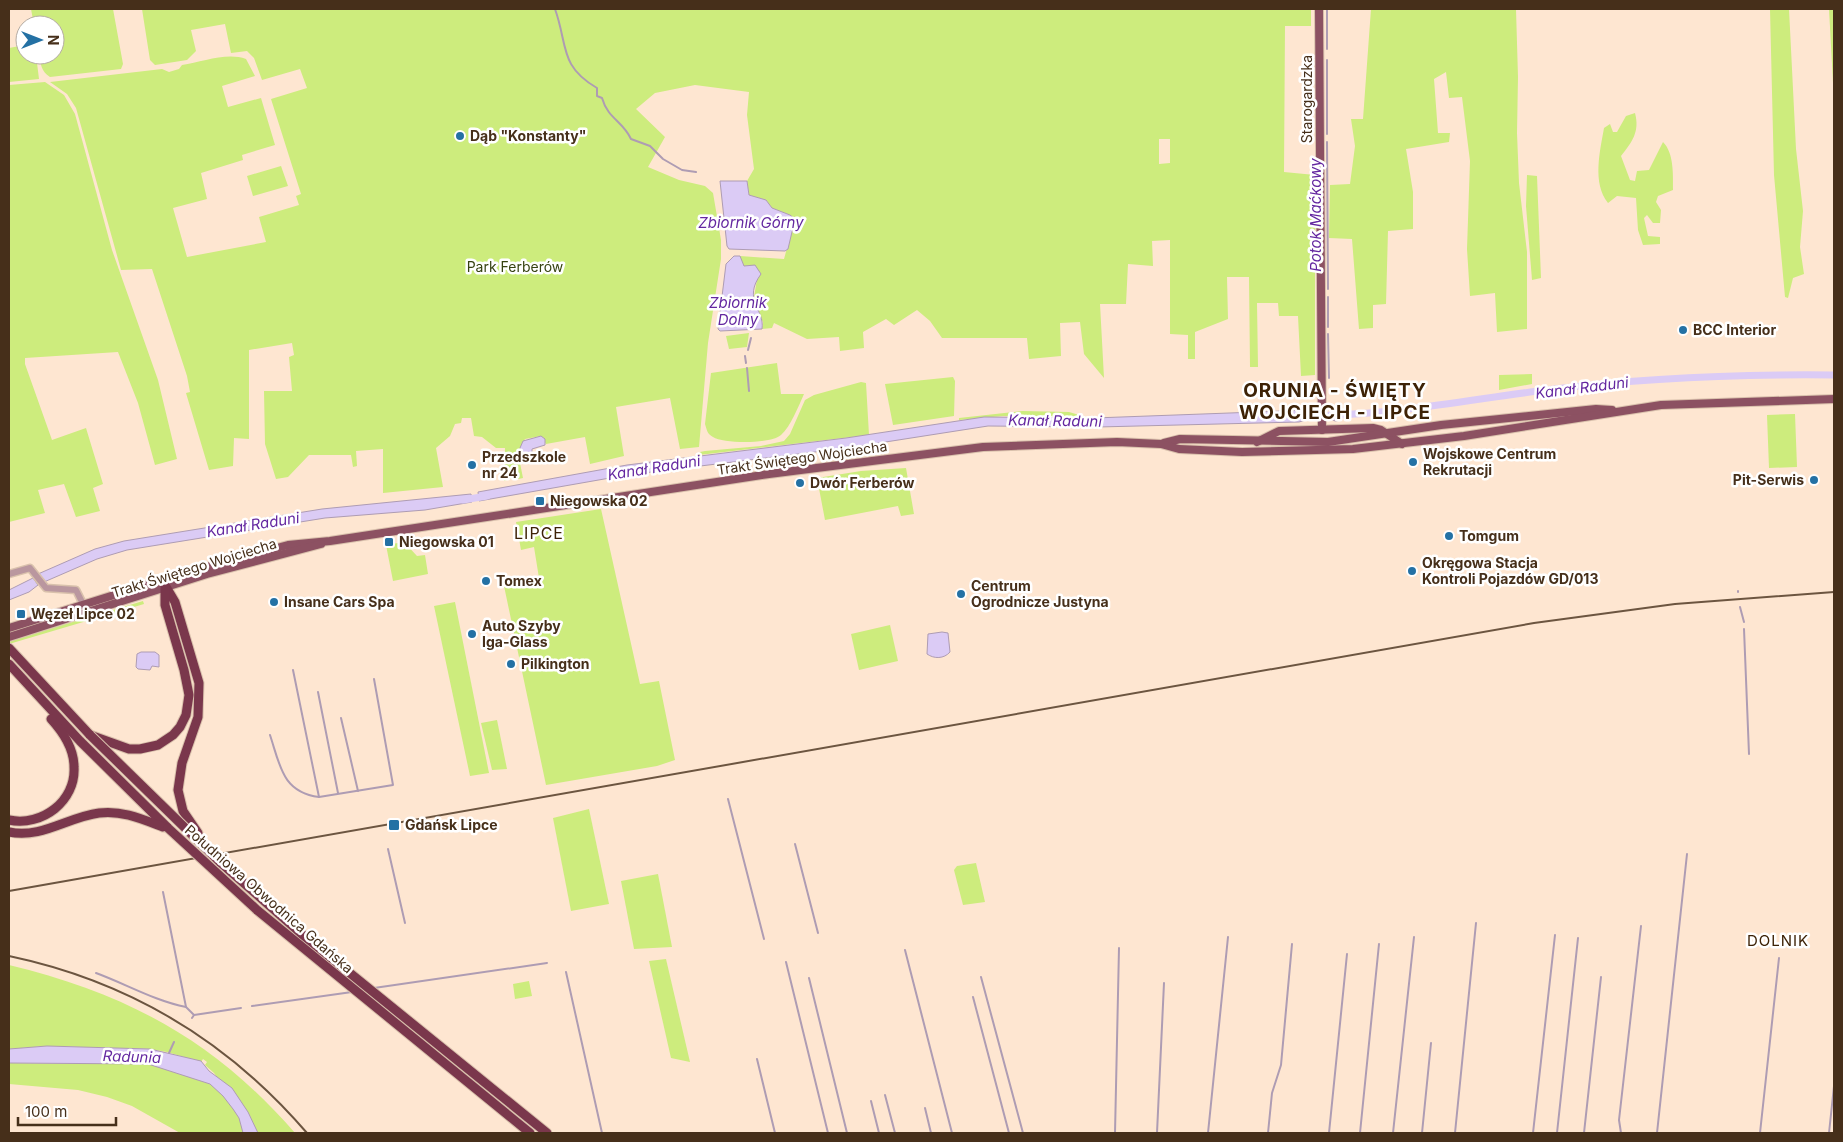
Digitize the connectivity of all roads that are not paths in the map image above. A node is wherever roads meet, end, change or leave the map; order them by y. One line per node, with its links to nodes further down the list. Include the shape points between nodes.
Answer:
1 (1319, 9): 4 (main road, Starogardzka)
2 (1834, 399): 3 (main road, Trakt Świętego Wojciecha, via 1661,405)
3 (1616, 411): 5 (main road, Trakt Świętego Wojciecha, via 1596,409 1441,425); 8 (main road, Trakt Świętego Wojciecha, via 1596,417)
4 (1322, 430): 5 (main road, via 1373,428); 6 (main road, via 1275,432)
5 (1387, 434): 6 (main road, Trakt Świętego Wojciecha, via 1328,442); 8 (main road)
6 (1257, 442): 7 (main road, Trakt Świętego Wojciecha, via 1180,439); 9 (main road)
7 (1161, 444): 9 (main road, Trakt Świętego Wojciecha, via 1179,449); 11 (main road, Trakt Świętego Wojciecha, via 1030,444 880,458 288,544)
8 (1402, 444): 9 (main road, Trakt Świętego Wojciecha, via 1353,449)
9 (1242, 452)
10 (9, 574): 12 (street, via 32,571 49,589 76,590)
11 (164, 584): 12 (main road, Trakt Świętego Wojciecha); 14 (main road, Trakt Świętego Wojciecha); 18 (highway, via 165,606 189,695 186,715 180,727 165,740 140,749 122,747); 22 (highway, bridge, via 180,620 198,677 200,698 196,723 180,772 179,798 189,821)
12 (83, 604): 13 (main road, Trakt Świętego Wojciecha)
13 (9, 628)
14 (9, 637)
15 (9, 648): 18 (highway, Południowa Obwodnica Gdańska)
16 (9, 664): 17 (highway, Południowa Obwodnica Gdańska)
17 (37, 695): 19 (highway, via 71,750 74,766 72,783 66,797 50,813 34,820); 20 (highway, Południowa Obwodnica Gdańska)
18 (90, 736): 22 (highway, Południowa Obwodnica Gdańska, bridge)
19 (9, 820)
20 (168, 828): 21 (highway, via 126,814 108,813 81,817 30,833); 23 (highway, Południowa Obwodnica Gdańska, bridge, via 312,957)
21 (9, 832)
22 (220, 862): 24 (highway, Południowa Obwodnica Gdańska, via 362,983)
23 (530, 1133)
24 (547, 1133)

